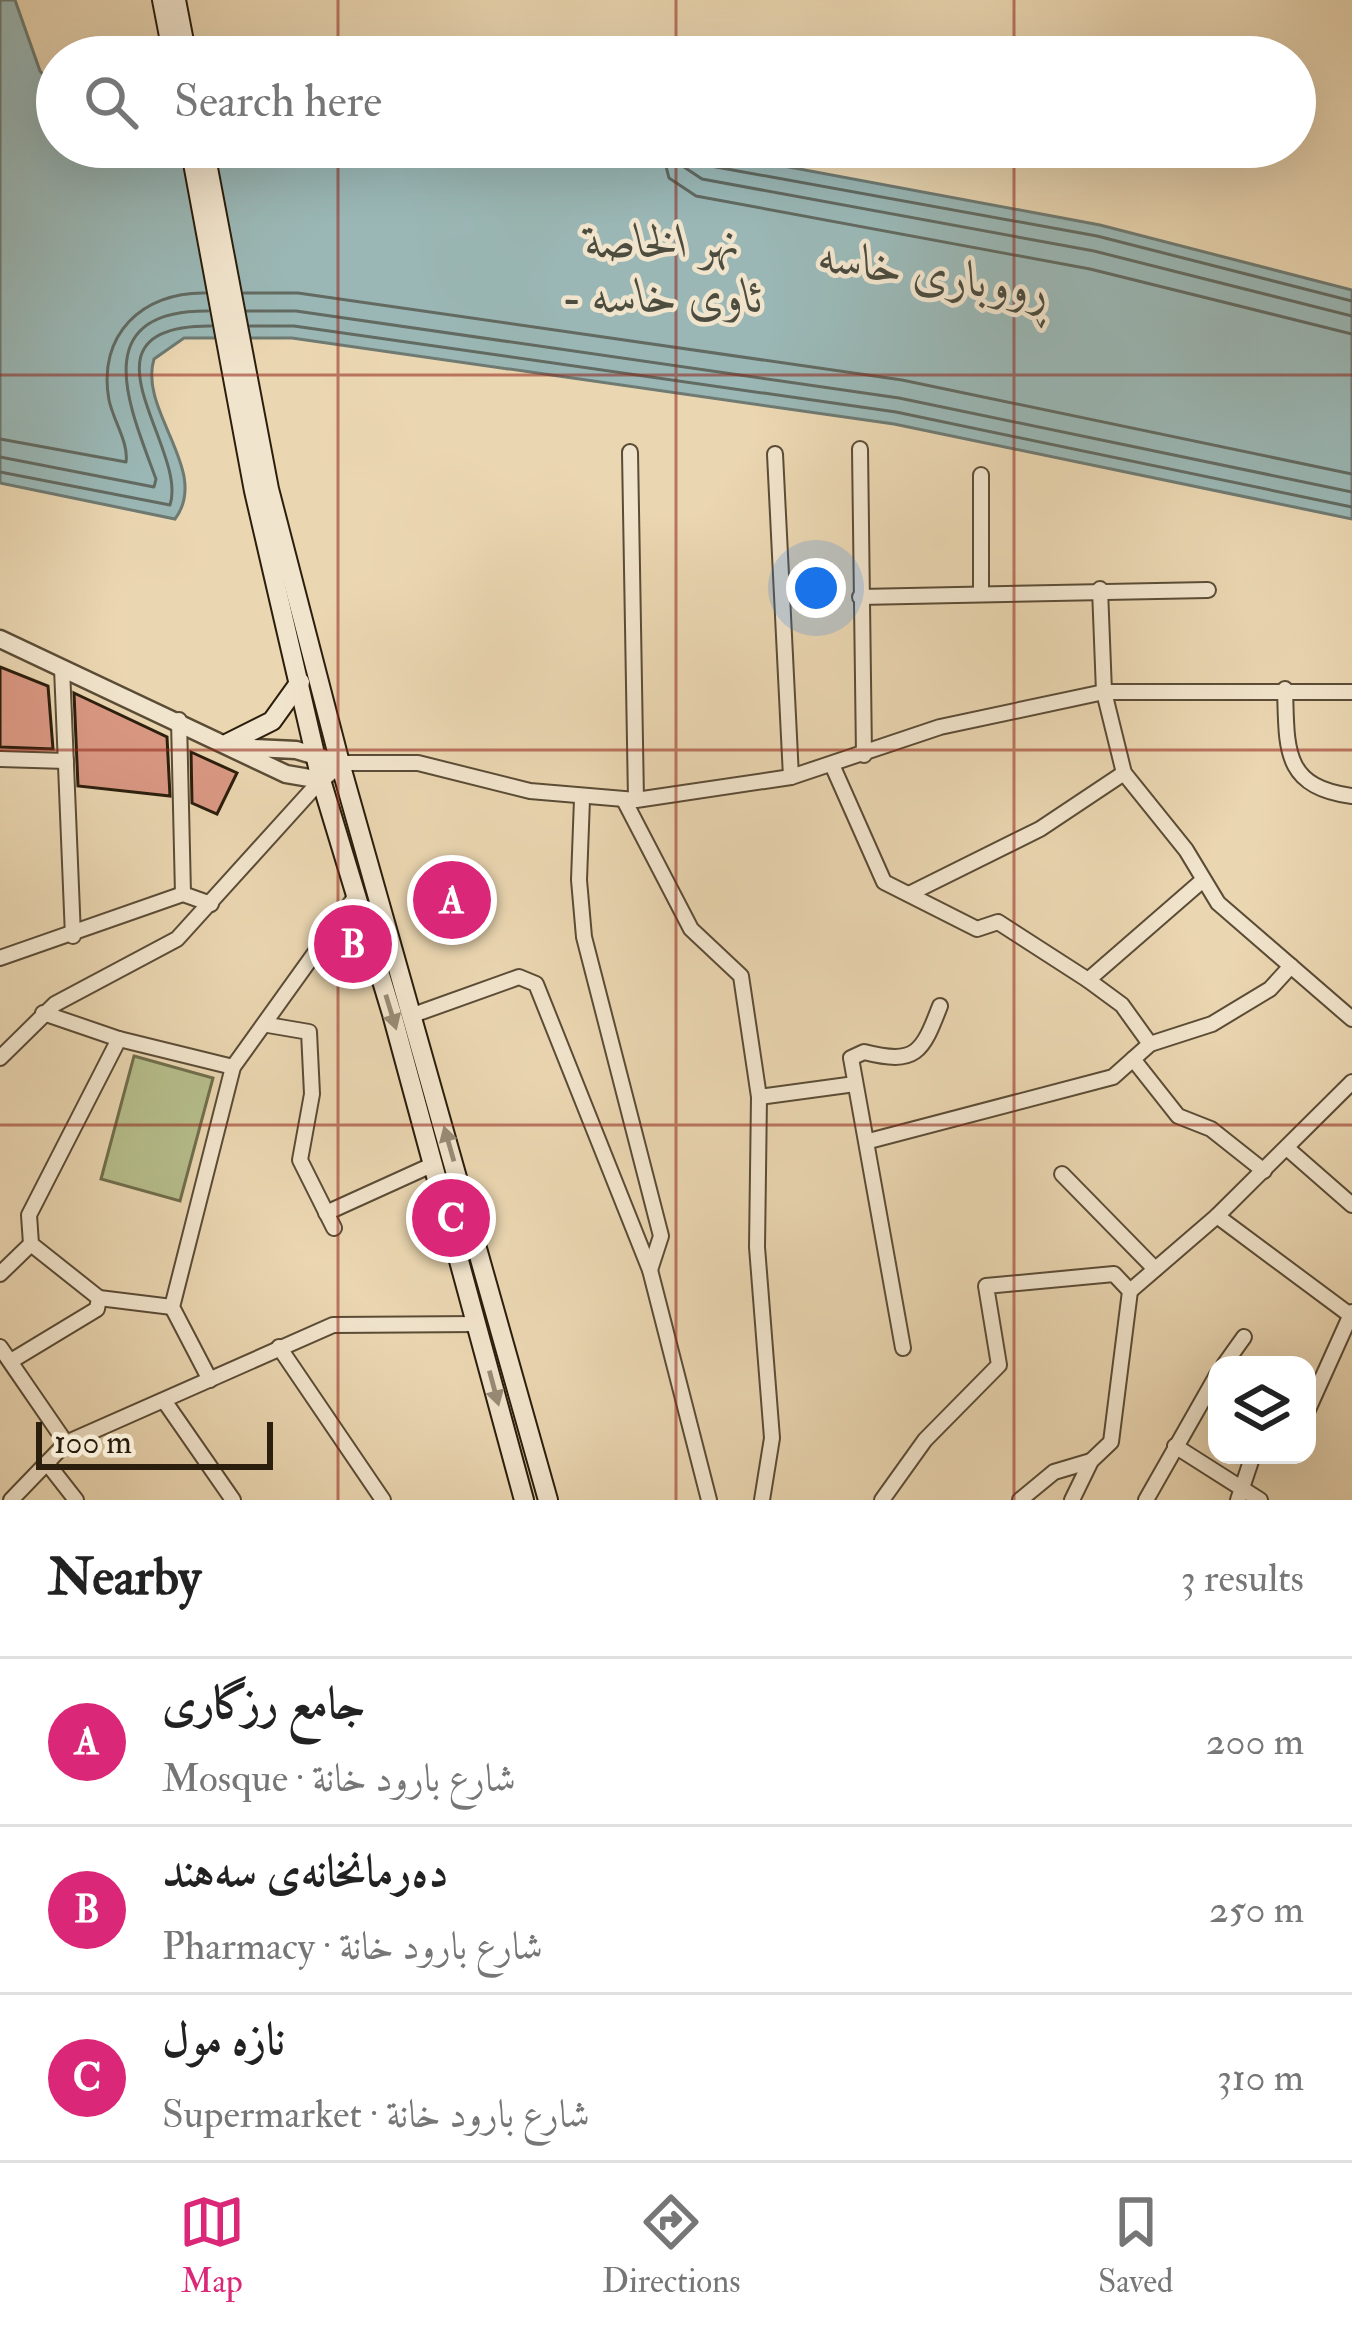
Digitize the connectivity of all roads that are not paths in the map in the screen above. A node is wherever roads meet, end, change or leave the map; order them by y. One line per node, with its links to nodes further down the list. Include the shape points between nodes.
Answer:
1 (162, 0): 3 (main road)
2 (176, 0): 4 (main road)
3 (169, 36)
4 (183, 36)
5 (194, 168): 11 (main road)
6 (208, 168): 11 (main road)
7 (860, 448): 15 (street)
8 (630, 452): 35 (street)
9 (775, 454): 31 (street)
10 (980, 475): 14 (street)
11 (262, 490): 18 (main road); 28 (main road)
12 (1100, 589): 13 (street); 14 (street); 20 (street)
13 (1208, 590)
14 (981, 591): 15 (street)
15 (860, 597): 25 (street)
16 (0, 639): 17 (street)
17 (62, 668): 22 (street); 27 (street)
18 (300, 682): 23 (main road, via 272,721); 24 (main road)
19 (1286, 689): 20 (street); 21 (street); 33 (street, via 1294,766 1315,787)
20 (1104, 692): 25 (street, via 940,727); 30 (street)
21 (1352, 692)
22 (179, 721): 23 (street); 40 (street)
23 (232, 745): 24 (street); 32 (street, via 286,774)
24 (317, 754): 28 (street); 32 (main road)
25 (864, 755): 29 (street)
26 (0, 759): 27 (street)
27 (66, 761): 43 (street)
28 (340, 763): 32 (street); 34 (street, via 440,766); 36 (main road)
29 (833, 766): 31 (street); 39 (street, via 884,882)
30 (1124, 772): 38 (street); 39 (street, via 1027,836)
31 (791, 777): 35 (street)
32 (321, 780): 37 (main road); 42 (street)
33 (1352, 796)
34 (582, 799): 35 (street); 71 (street, via 581,918 661,1236)
35 (630, 800): 59 (street, via 692,929 741,976)
36 (364, 845): 37 (main road); 49 (main road)
37 (340, 853): 41 (main road)
38 (1203, 880): 45 (street, via 1217,903); 46 (street)
39 (909, 894): 46 (street, via 977,929 998,922)
40 (183, 895): 42 (street); 43 (street)
41 (355, 897): 51 (street); 62 (main road, one-way to 62)
42 (211, 904): 48 (street, via 168,945)
43 (74, 936): 44 (street)
44 (0, 958)
45 (1291, 967): 50 (street); 53 (street, via 1212,1024)
46 (1088, 980): 53 (street, via 1122,1005)
47 (940, 1006): 58 (street, via 926,1043 911,1055 856,1053)
48 (43, 1013): 52 (street); 54 (street)
49 (413, 1015): 71 (street, via 519,977 536,984); 99 (main road, one-way to 49)
50 (1352, 1019)
51 (268, 1025): 56 (street); 66 (street, via 309,1032 312,1094 301,1160)
52 (118, 1040): 56 (street); 69 (street, via 29,1216)
53 (1150, 1044): 55 (street)
54 (0, 1058)
55 (1133, 1059): 60 (street, via 1113,1077); 63 (street, via 1178,1116 1211,1129)
56 (232, 1067): 75 (street)
57 (1352, 1082): 61 (street)
58 (855, 1084): 59 (street); 60 (street)
59 (759, 1097): 101 (street, via 757,1247 772,1438)
60 (868, 1141): 81 (street)
61 (1288, 1149): 63 (street); 65 (street)
62 (434, 1164): 66 (street); 77 (main road)
63 (1264, 1171): 67 (street)
64 (1062, 1174): 70 (street)
65 (1352, 1205)
66 (326, 1213): 68 (street)
67 (1217, 1216): 70 (street); 76 (street)
68 (334, 1228)
69 (31, 1244): 72 (street); 74 (street)
70 (1155, 1269): 73 (street)
71 (650, 1270): 100 (street)
72 (0, 1274)
73 (1130, 1291): 90 (street, via 1111,1442); 102 (street, via 1104,1273 986,1286 1000,1365 926,1440)
74 (99, 1298): 75 (street); 83 (street, via 97,1309)
75 (172, 1307): 84 (street)
76 (1351, 1313): 86 (street)
77 (477, 1324): 80 (street, via 333,1325); 98 (main road, one-way to 98)
78 (1244, 1337): 82 (street)
79 (0, 1347): 83 (street)
80 (279, 1348): 84 (street); 97 (street)
81 (903, 1348)
82 (1230, 1356)
83 (11, 1361): 88 (street)
84 (210, 1380): 87 (street)
85 (1208, 1390): 89 (street)
86 (1316, 1392)
87 (165, 1402): 88 (street); 96 (street)
88 (66, 1443): 91 (street)
89 (1175, 1446): 93 (street); 105 (street)
90 (1091, 1461): 103 (street, via 1054,1472); 104 (street)
91 (47, 1463): 94 (street); 95 (street)
92 (1250, 1464): 93 (street)
93 (1240, 1494): 106 (street)
94 (11, 1500)
95 (76, 1500)
96 (233, 1500)
97 (383, 1500)
98 (524, 1500)
99 (548, 1500)
100 (709, 1500)
101 (763, 1500)
102 (882, 1500)
103 (1020, 1500)
104 (1072, 1500)
105 (1146, 1500)
106 (1260, 1500)

